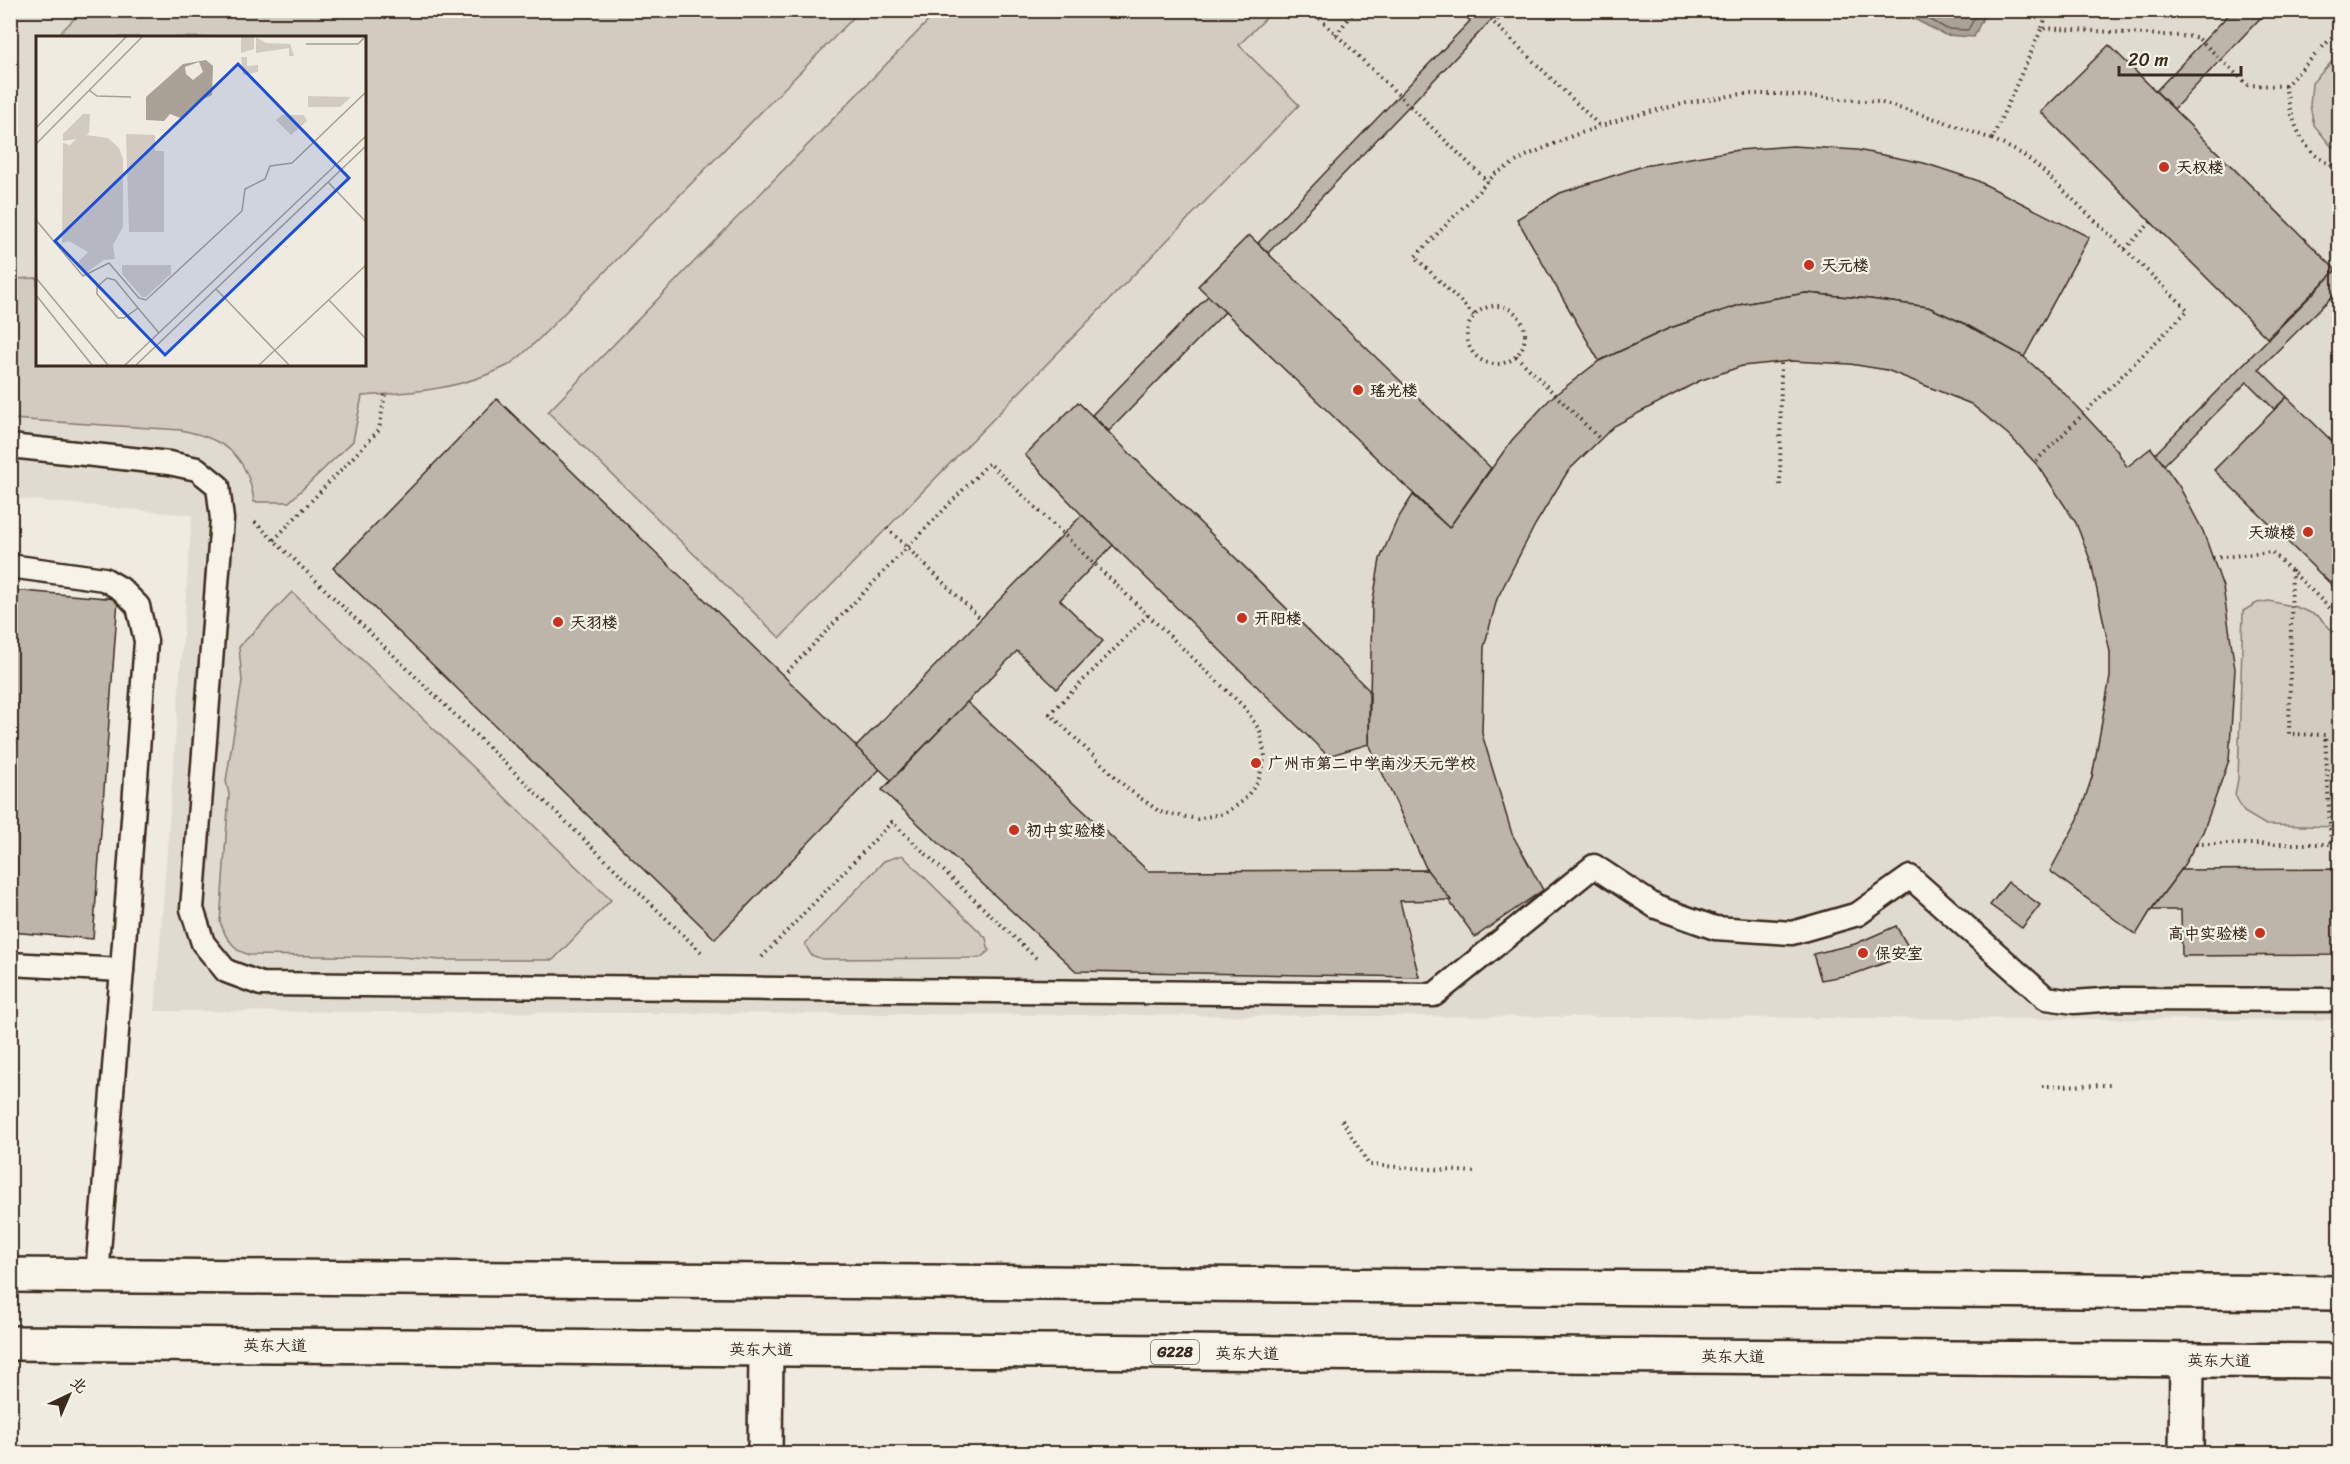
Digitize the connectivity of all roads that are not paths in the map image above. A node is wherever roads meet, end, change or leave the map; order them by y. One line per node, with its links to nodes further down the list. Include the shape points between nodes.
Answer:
1 (10, 447): 5 (lane, via 169,463 197,469 218,486 222,519 192,909 203,943 226,971 261,984 1434,995 1594,866 1656,907 1705,925 1792,933 1858,914 1910,877 2046,998 2074,1002)
2 (10, 566): 4 (lane, via 104,579 122,589 138,606 146,641)
3 (10, 964): 4 (lane)
4 (122, 970): 7 (lane)
5 (2340, 1000)
6 (10, 1275): 7 (main road)
7 (97, 1276): 8 (main road)
8 (2340, 1293)
9 (10, 1343): 10 (main road, 英东大道 / G228)
10 (766, 1349): 11 (main road, 英东大道 / G228); 13 (main road)
11 (2187, 1360): 12 (main road, 英东大道 / G228); 14 (main road)
12 (2340, 1361)
13 (765, 1454)
14 (2186, 1454)

